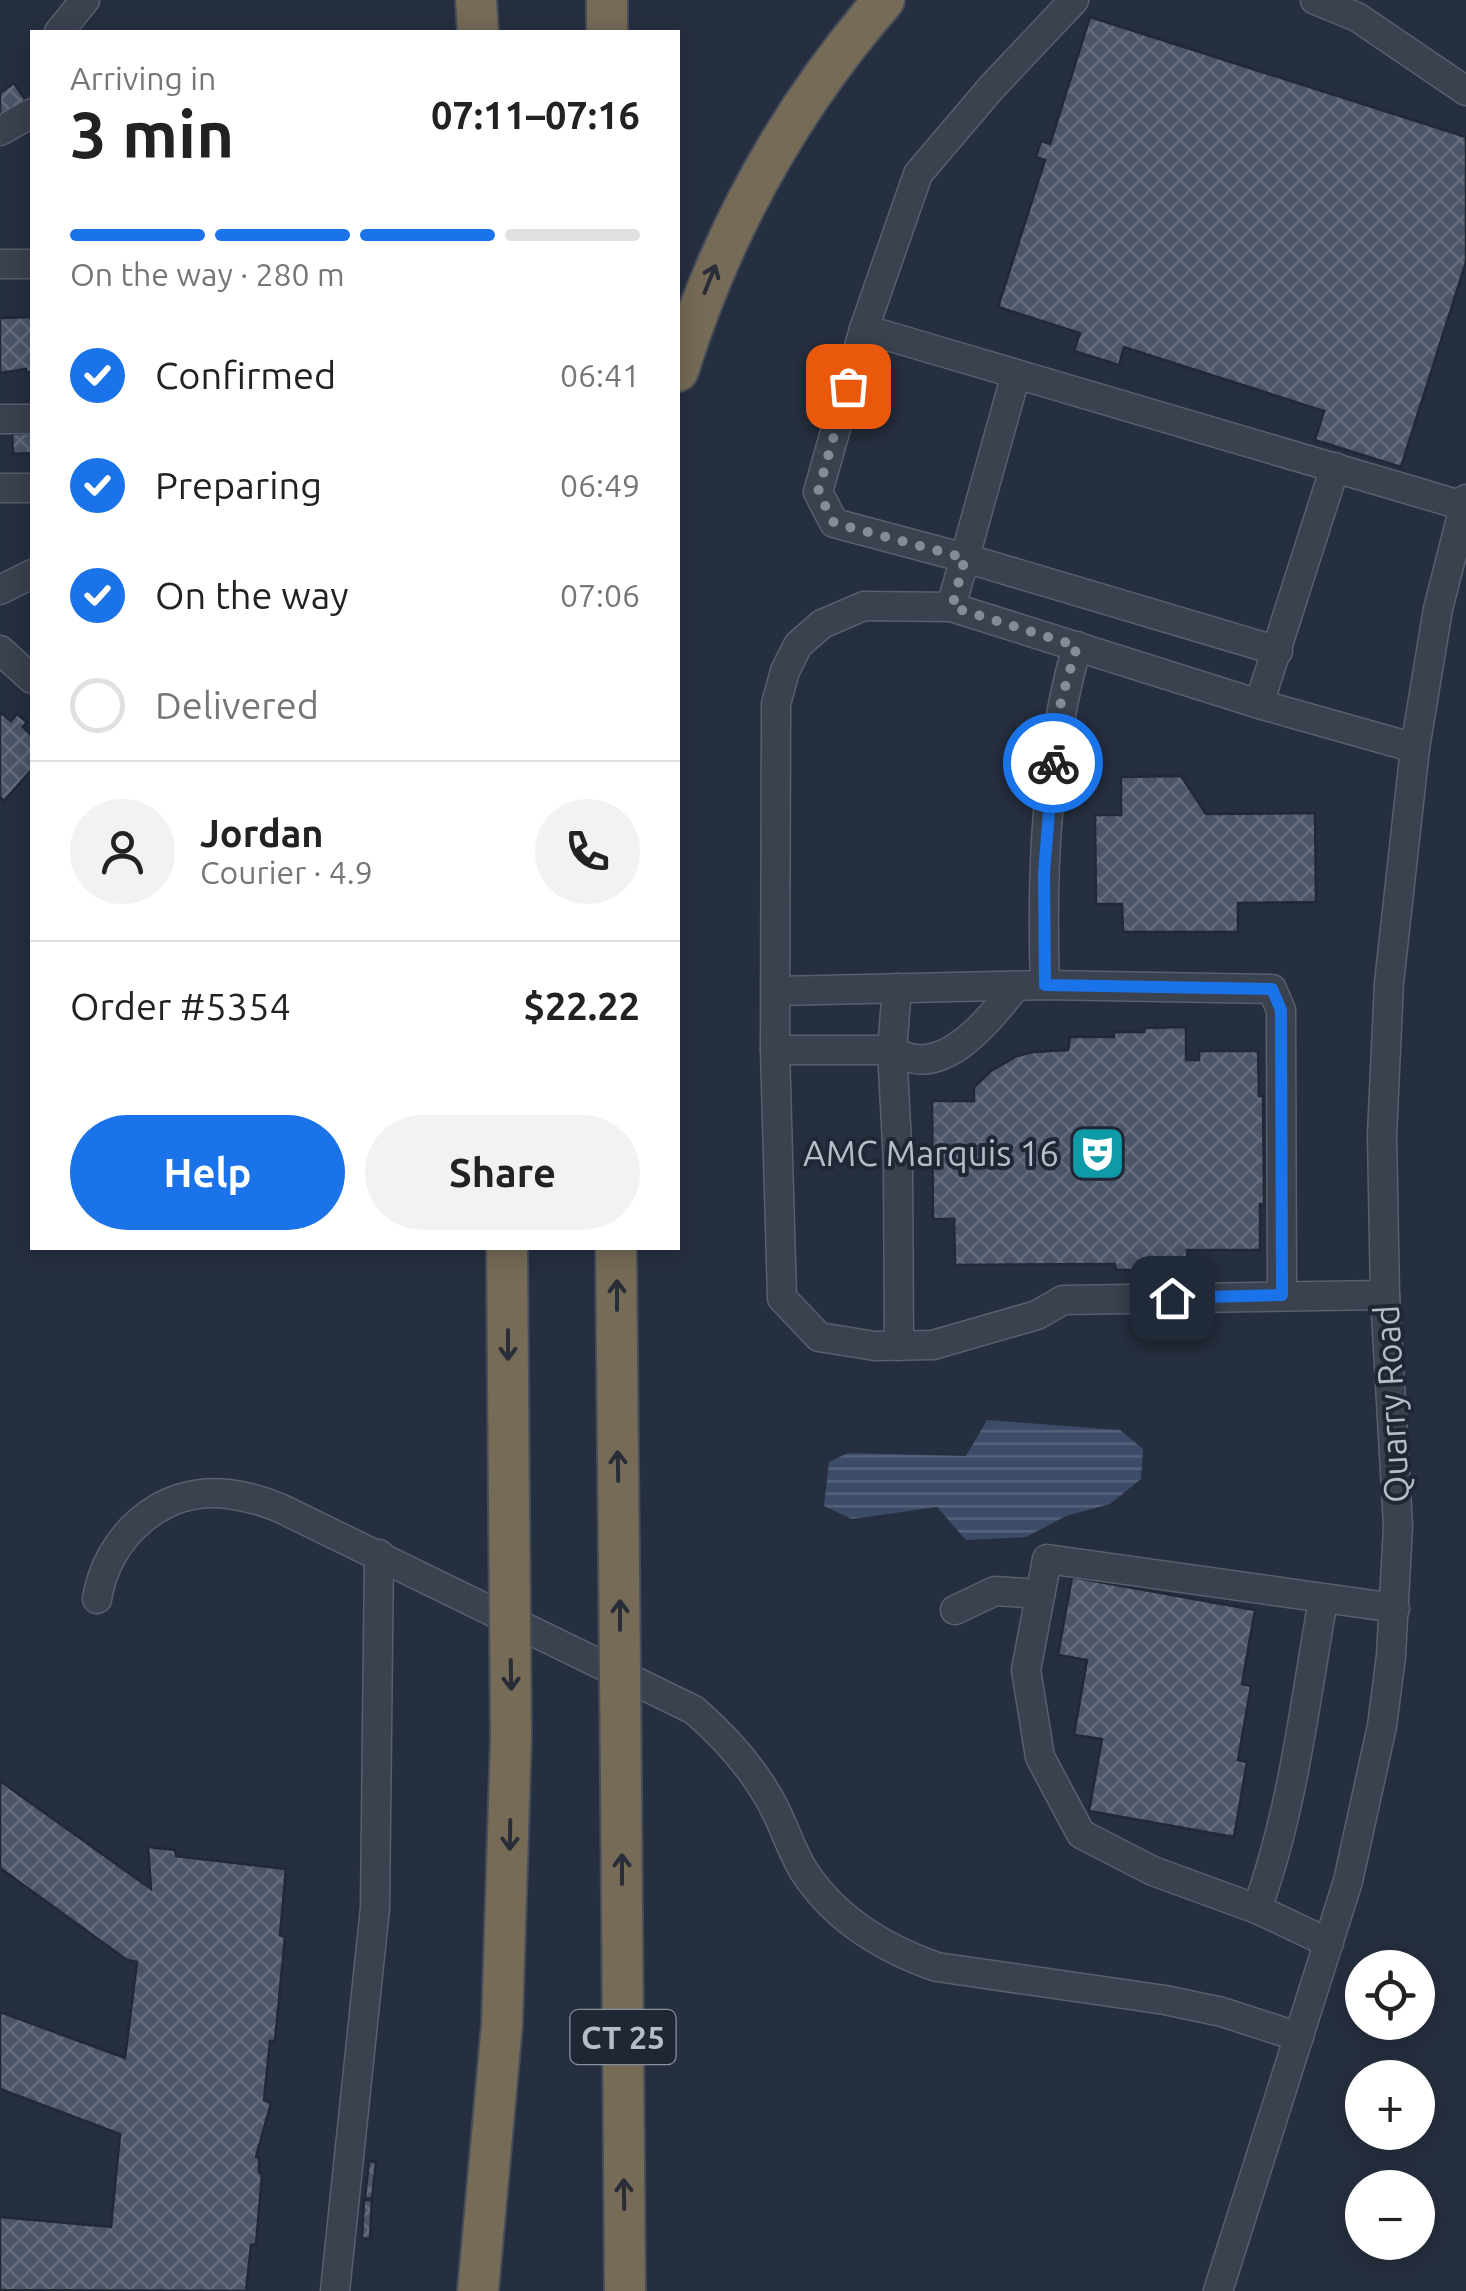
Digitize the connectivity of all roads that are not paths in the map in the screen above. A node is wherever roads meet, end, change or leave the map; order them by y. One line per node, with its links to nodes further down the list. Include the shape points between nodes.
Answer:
1 (86, 0): 8 (street)
2 (476, 0): 9 (highway)
3 (498, 0): 10 (highway)
4 (607, 0): 11 (highway)
5 (884, 0): 18 (highway, one-way to 5, via 710,280 760,175 803,105)
6 (1074, 0): 17 (street, via 918,174)
7 (1315, 0): 12 (street, via 1356,17)
8 (61, 30)
9 (478, 30)
10 (498, 30)
11 (607, 30)
12 (1466, 90)
13 (30, 114): 14 (street)
14 (0, 131)
15 (0, 264): 16 (street)
16 (30, 264)
17 (864, 329): 19 (street); 26 (street, via 818,492 834,523)
18 (680, 365)
19 (1016, 374): 22 (street); 26 (street)
20 (0, 419): 21 (street)
21 (30, 419)
22 (1334, 466): 25 (street); 31 (street)
23 (0, 488): 24 (street)
24 (30, 488)
25 (1465, 502): 33 (street, Quarry Road)
26 (965, 558): 29 (street); 31 (street)
27 (30, 575): 28 (street)
28 (0, 590)
29 (952, 607): 30 (street); 37 (street, via 864,606 822,624 798,644 785,671 776,704 774,764)
30 (1077, 646): 32 (street); 34 (street, via 1053,760)
31 (1278, 651): 32 (street)
32 (1259, 704): 33 (street)
33 (1415, 748): 43 (street, Quarry Road, via 1389,983 1382,1135)
34 (1045, 985): 35 (street); 42 (street, via 1272,989 1281,1010)
35 (1016, 986): 36 (street); 39 (street, via 964,1043 927,1062 908,1061)
36 (897, 988): 37 (street); 39 (street)
37 (778, 990): 38 (street)
38 (775, 1050): 39 (street); 44 (street, via 782,1298 819,1337)
39 (892, 1050): 44 (street)
40 (507, 1250): 54 (highway, one-way to 54, bridge, via 511,1738)
41 (616, 1250): 58 (highway, CT 25, one-way to 41, bridge)
42 (1282, 1295): 43 (street); 44 (street, via 1063,1300 1037,1316 984,1332)
43 (1385, 1296): 49 (street, Quarry Road, via 1398,1526)
44 (899, 1346)
45 (379, 1554): 47 (street, via 254,1498 205,1494 182,1498 127,1532 108,1557); 53 (street, via 694,1710 753,1773 822,1895 869,1937 900,1954 937,1966 1222,2012); 55 (street, via 375,1908)
46 (1040, 1594): 48 (street, via 1047,1558); 50 (street, via 995,1591); 51 (street, via 1026,1670 1040,1757 1081,1834 1153,1871)
47 (97, 1599)
48 (1323, 1600): 49 (street); 51 (street, via 1272,1870)
49 (1395, 1608): 52 (street, Quarry Road, via 1382,1726)
50 (955, 1610)
51 (1257, 1909): 52 (street)
52 (1329, 1944): 53 (street, Quarry Road)
53 (1299, 2036): 59 (street, Quarry Road)
54 (492, 2165): 56 (highway); 57 (highway)
55 (335, 2291)
56 (466, 2291)
57 (478, 2291)
58 (625, 2291)
59 (1218, 2291)

